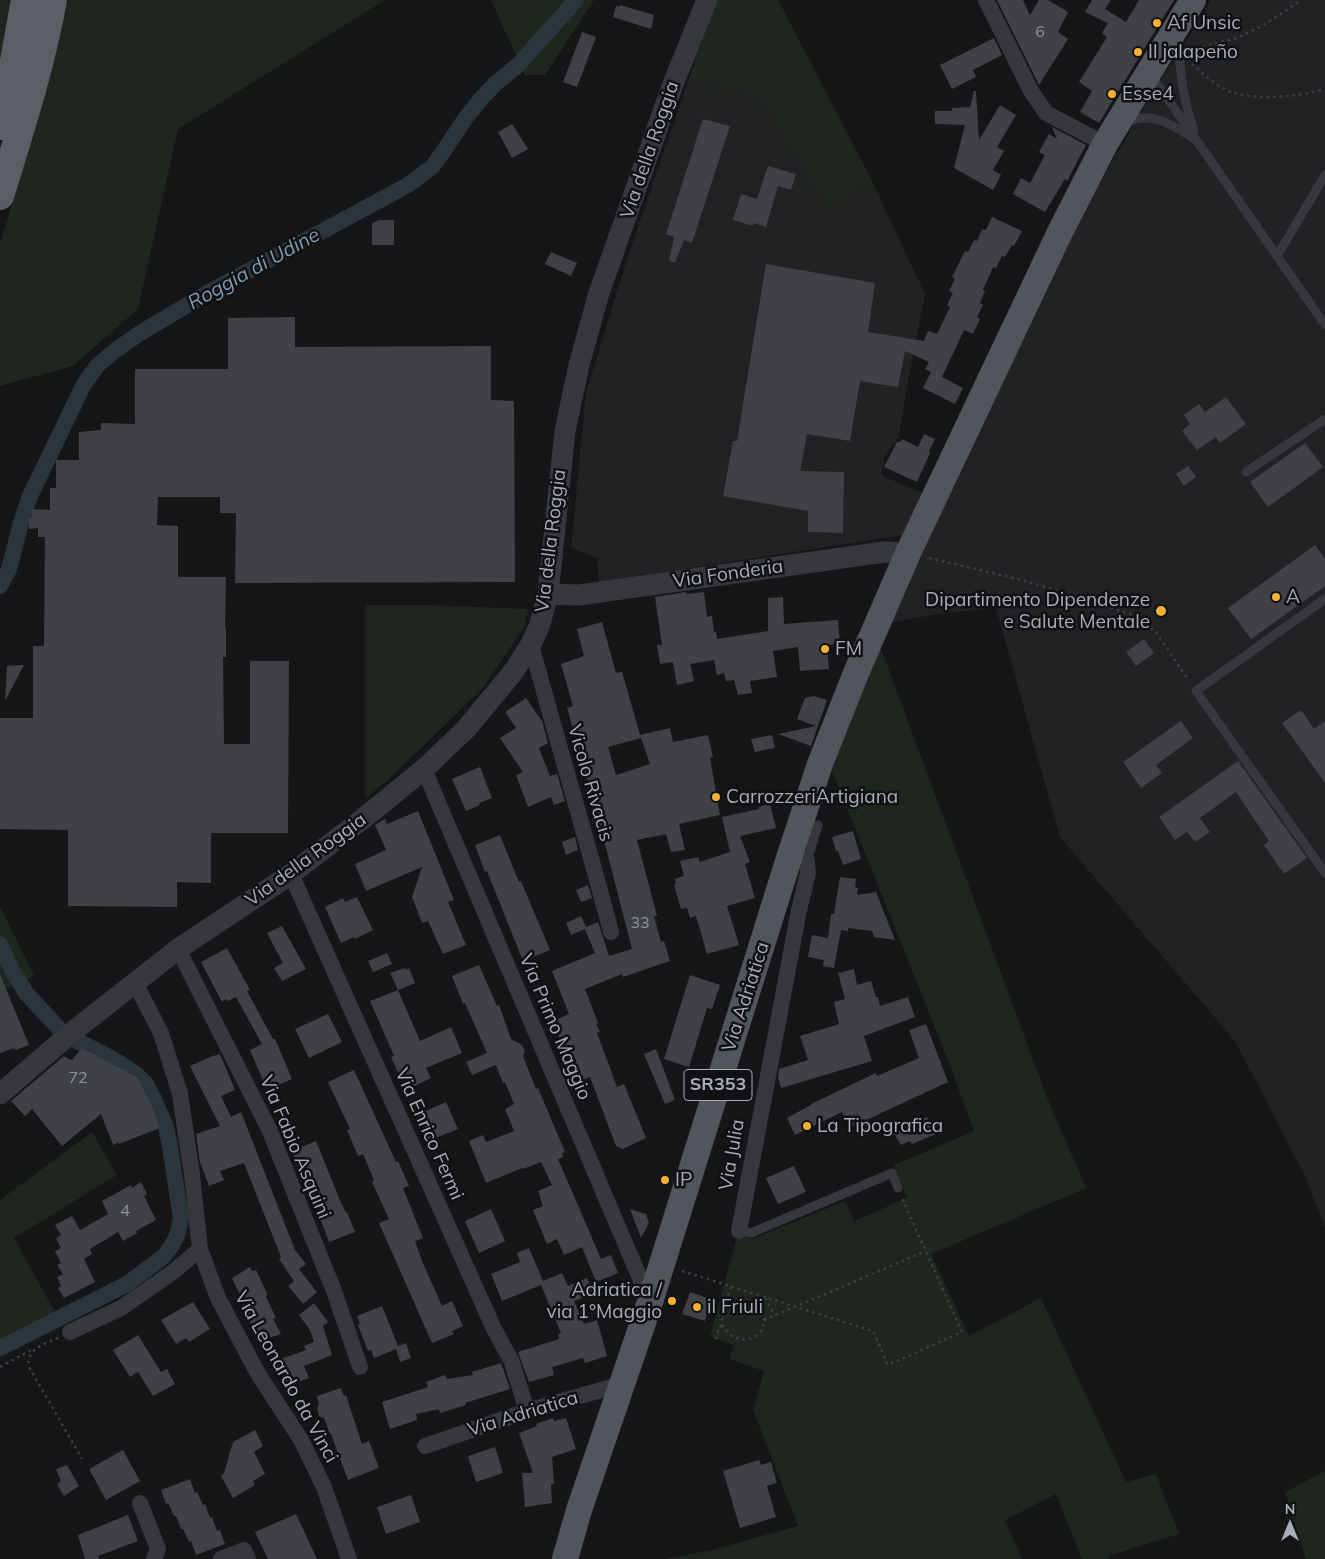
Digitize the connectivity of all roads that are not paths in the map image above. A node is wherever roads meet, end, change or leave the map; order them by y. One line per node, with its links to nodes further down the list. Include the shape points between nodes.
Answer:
1 (24, 0): 8 (highway)
2 (53, 0): 12 (highway, via 30,98)
3 (707, 0): 18 (street, Via della Roggia, via 673,84 599,294 578,365 565,431)
4 (986, 0): 10 (street, via 1031,91 1046,113)
5 (1193, 0): 6 (main road, Via Adriatica)
6 (1179, 22): 7 (main road, Via Adriatica); 9 (lane, via 1185,100)
7 (1149, 73): 9 (lane); 10 (main road, Via Adriatica)
8 (0, 126)
9 (1199, 142): 10 (lane, via 1164,122 1137,118 1118,128); 13 (lane)
10 (1105, 144): 17 (main road, Via Adriatica)
11 (1325, 175): 13 (lane)
12 (0, 196)
13 (1277, 256): 14 (lane)
14 (1325, 325)
15 (1325, 419): 16 (lane)
16 (1246, 472)
17 (908, 554): 18 (street, Via Fonderia, via 884,552 579,595); 23 (main road, Via Adriatica / SR353, via 820,764)
18 (548, 594): 20 (street, Via della Roggia, via 539,627)
19 (1325, 599): 24 (lane, via 1196,691)
20 (530, 644): 21 (street, Via della Roggia, via 493,698); 27 (street, Vicolo Rivacis)
21 (424, 769): 25 (street, Via della Roggia); 34 (street, Via Primo Maggio)
22 (818, 825): 23 (lane)
23 (799, 859): 26 (main road, Via Adriatica / SR353)
24 (1325, 873)
25 (290, 874): 28 (street, Via della Roggia); 38 (street, Via Enrico Fermi, via 494,1329 512,1362)
26 (787, 906): 32 (street, Via Julia); 34 (main road, Via Adriatica / SR353)
27 (611, 932)
28 (178, 949): 29 (street, Via della Roggia); 36 (street, Via Fabio Asquini, via 269,1129 334,1291)
29 (135, 983): 30 (street, Via della Roggia); 33 (street, Via Leonardo da Vinci, via 161,1033 180,1094)
30 (0, 1094)
31 (898, 1188): 32 (lane, via 892,1173 751,1233)
32 (739, 1231)
33 (200, 1249): 35 (street, via 121,1308); 44 (street, Via Leonardo da Vinci, via 218,1298 257,1372 302,1440 324,1487)
34 (650, 1302): 37 (main road, Via Adriatica / SR353)
35 (70, 1332)
36 (360, 1367)
37 (622, 1384): 38 (street, Via Adriatica); 45 (main road, Via Adriatica / SR353)
38 (527, 1411): 39 (street, Via Adriatica)
39 (424, 1446)
40 (140, 1504): 41 (street, via 158,1549)
41 (154, 1559)
42 (221, 1559): 43 (street, via 244,1550)
43 (248, 1559)
44 (350, 1559)
45 (565, 1559)

